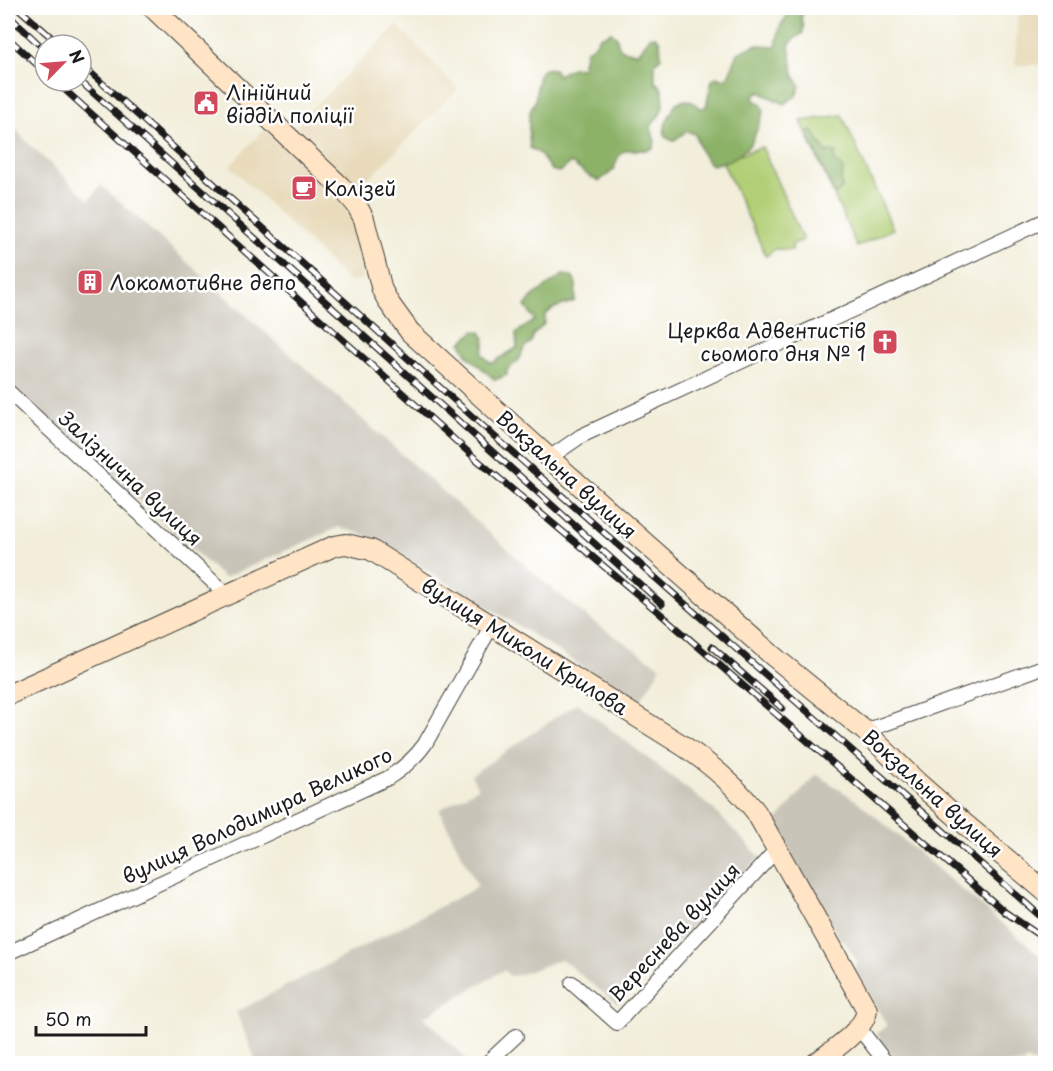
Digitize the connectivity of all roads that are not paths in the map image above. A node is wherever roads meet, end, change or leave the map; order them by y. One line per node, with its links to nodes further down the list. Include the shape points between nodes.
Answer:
1 (153, 8): 4 (street, Вокзальна вулиця, via 356,204 364,219 382,290 399,319)
2 (1046, 220): 4 (street, via 581,436)
3 (8, 391): 5 (street, Залізнична вулиця)
4 (549, 459): 9 (street, Вокзальна вулиця, via 772,656)
5 (227, 595): 6 (street, вулиця Миколи Крилова, via 346,544 371,550); 8 (street, вулиця Миколи Крилова)
6 (492, 625): 10 (street, вулиця Миколи Крилова, via 720,771 756,812); 12 (street, вулиця Володимира Великого, via 425,744 403,769)
7 (1046, 666): 9 (street)
8 (8, 695)
9 (865, 731): 11 (street, Вокзальна вулиця, via 917,782)
10 (777, 849): 13 (street, Вереснева вулиця, via 617,1023); 14 (street, вулиця Миколи Крилова, via 864,1001 866,1018)
11 (1046, 892)
12 (8, 953)
13 (572, 983)
14 (859, 1028): 17 (street); 18 (street)
15 (516, 1036): 16 (street)
16 (486, 1064)
17 (815, 1064)
18 (887, 1064)

